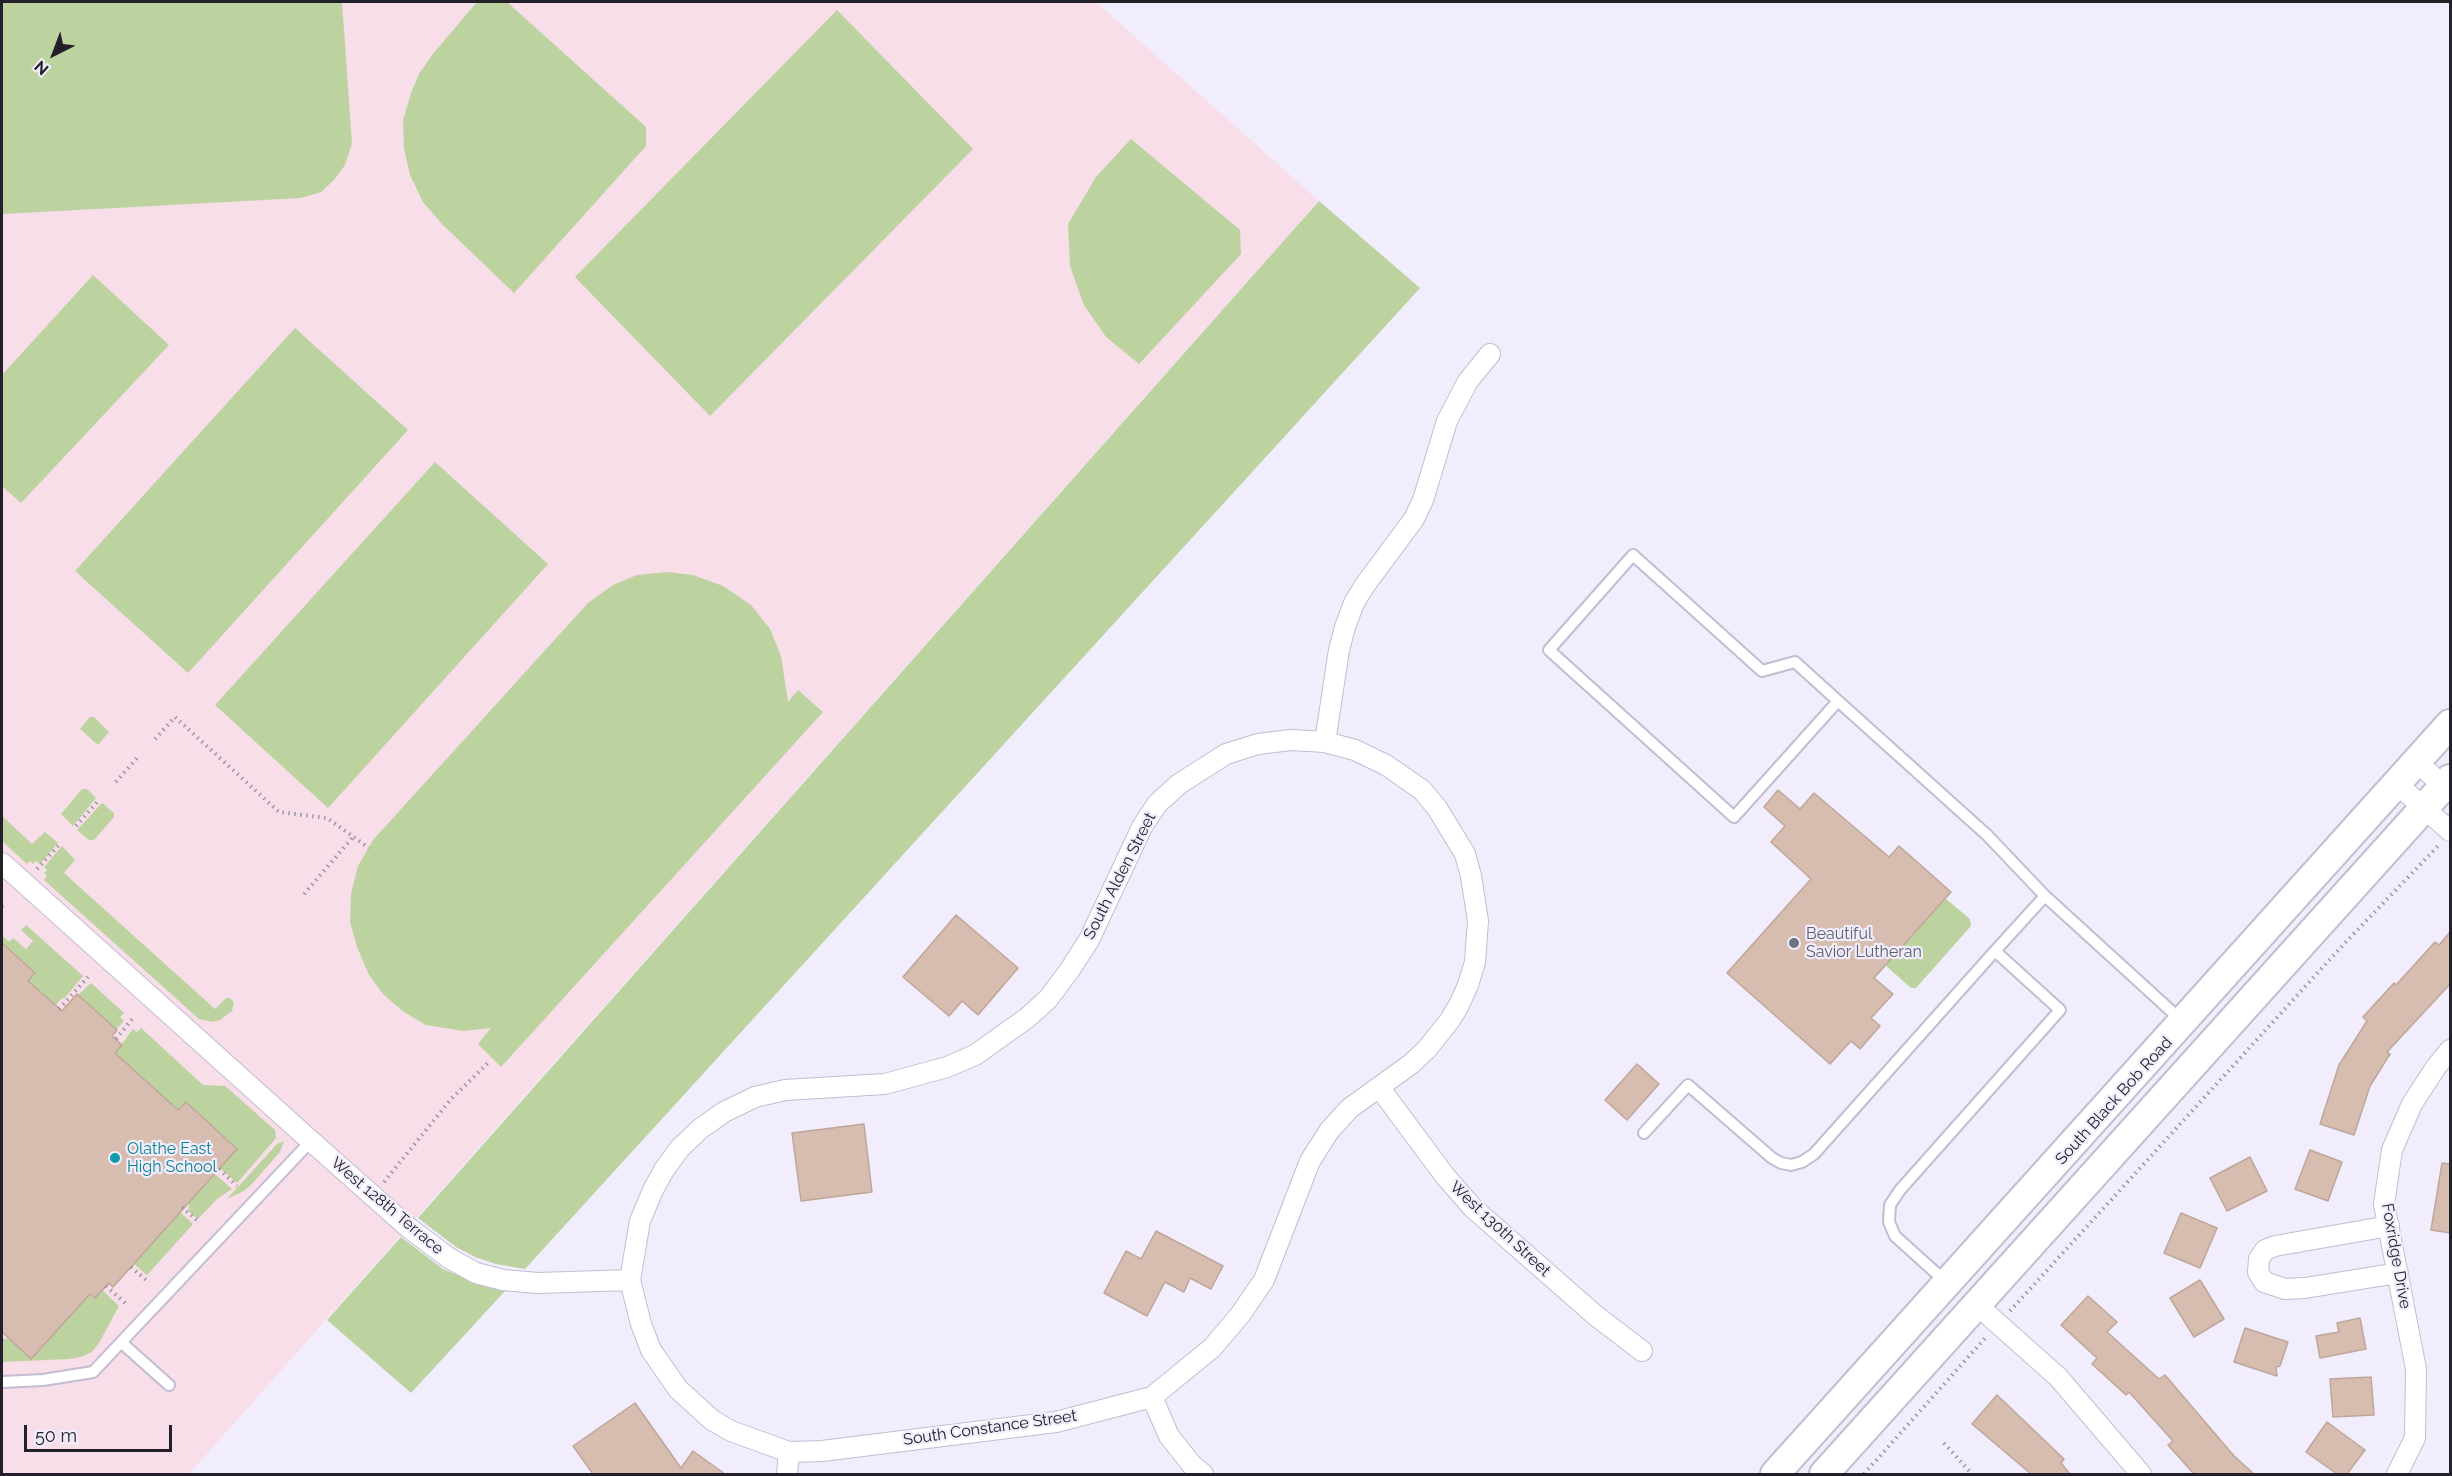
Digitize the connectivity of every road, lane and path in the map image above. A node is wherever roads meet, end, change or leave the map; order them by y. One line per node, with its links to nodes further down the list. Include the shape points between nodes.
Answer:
1 (1490, 354): 5 (street, via 1468,381 1447,421 1414,519 1354,603 1340,650)
2 (1838, 701): 2 (lane, via 1795,662 1761,671 1633,555 1549,650 1734,817); 21 (lane, via 1987,835)
3 (2451, 724): 7 (main road, South Black Bob Road)
4 (155, 738): 15 (path, via 175,717 279,812 327,818)
5 (1324, 742): 30 (street, South Constance Street, via 1355,750 1386,765 1422,790 1465,854 1476,897 1475,962 1459,1005 1427,1049); 42 (street, South Alden Street, via 1258,744 1226,754 1179,784 1157,804 1142,827 1089,940 1048,999 975,1055 885,1084 785,1090 755,1097 724,1112 700,1130 680,1148 653,1191 640,1221)
6 (137, 758): 8 (path)
7 (2417, 762): 9 (main road, South Black Bob Road); 10 (street)
8 (116, 782)
9 (2397, 784): 12 (street); 26 (main road, South Black Bob Road)
10 (2448, 786): 12 (main road)
11 (99, 800): 13 (path)
12 (2425, 807): 14 (street); 46 (main road)
13 (76, 826)
14 (2447, 836): 47 (path)
15 (353, 837): 17 (path); 20 (path)
16 (60, 844): 19 (path)
17 (369, 848)
18 (2, 863): 32 (street, West 128th Terrace)
19 (37, 870)
20 (304, 894)
21 (2045, 896): 22 (lane); 26 (lane)
22 (1995, 951): 31 (lane, via 1814,1154 1802,1162 1791,1165 1772,1158 1689,1085); 43 (lane, via 2060,1010 1890,1205 1889,1222 1895,1236)
23 (88, 977): 24 (path)
24 (59, 1009)
25 (133, 1018): 27 (path)
26 (2184, 1023): 43 (main road, South Black Bob Road)
27 (116, 1040)
28 (2451, 1050): 38 (street, Foxridge Drive, via 2412,1104 2392,1150 2384,1204)
29 (490, 1061): 34 (path, via 452,1099)
30 (1379, 1087): 49 (street, West 130th Street, via 1473,1208); 52 (street, South Constance Street, via 1350,1108 1310,1161 1264,1280 1240,1315 1212,1348)
31 (1644, 1133)
32 (311, 1141): 42 (street, West 128th Terrace, via 409,1228 476,1273 538,1283); 48 (lane)
33 (219, 1170): 35 (path)
34 (382, 1185)
35 (237, 1186)
36 (182, 1207): 37 (path)
37 (199, 1222)
38 (2389, 1226): 40 (street, Foxridge Drive); 40 (street, via 2275,1246 2265,1250 2259,1259 2258,1272 2264,1282 2285,1289)
39 (131, 1267): 41 (path)
40 (2398, 1273): 62 (street, Foxridge Drive, via 2416,1369 2415,1438)
41 (146, 1280)
42 (630, 1281): 54 (street, via 651,1350 678,1389 712,1420 731,1431)
43 (1948, 1284): 57 (main road, South Black Bob Road)
44 (106, 1286): 45 (path)
45 (125, 1303)
46 (1977, 1305): 47 (street); 58 (main road)
47 (1998, 1324): 59 (path); 61 (street, via 2058,1377)
48 (123, 1343): 50 (lane, via 93,1372); 51 (lane)
49 (1642, 1351)
50 (2, 1382)
51 (169, 1385)
52 (1152, 1397): 54 (street, South Constance Street, via 1056,1422); 56 (street, via 1169,1436)
53 (1944, 1443): 60 (path)
54 (789, 1452): 55 (street)
55 (786, 1474)
56 (1203, 1474)
57 (1775, 1474)
58 (1824, 1474)
59 (1864, 1474)
60 (1972, 1474)
61 (2141, 1474)
62 (2397, 1474)

